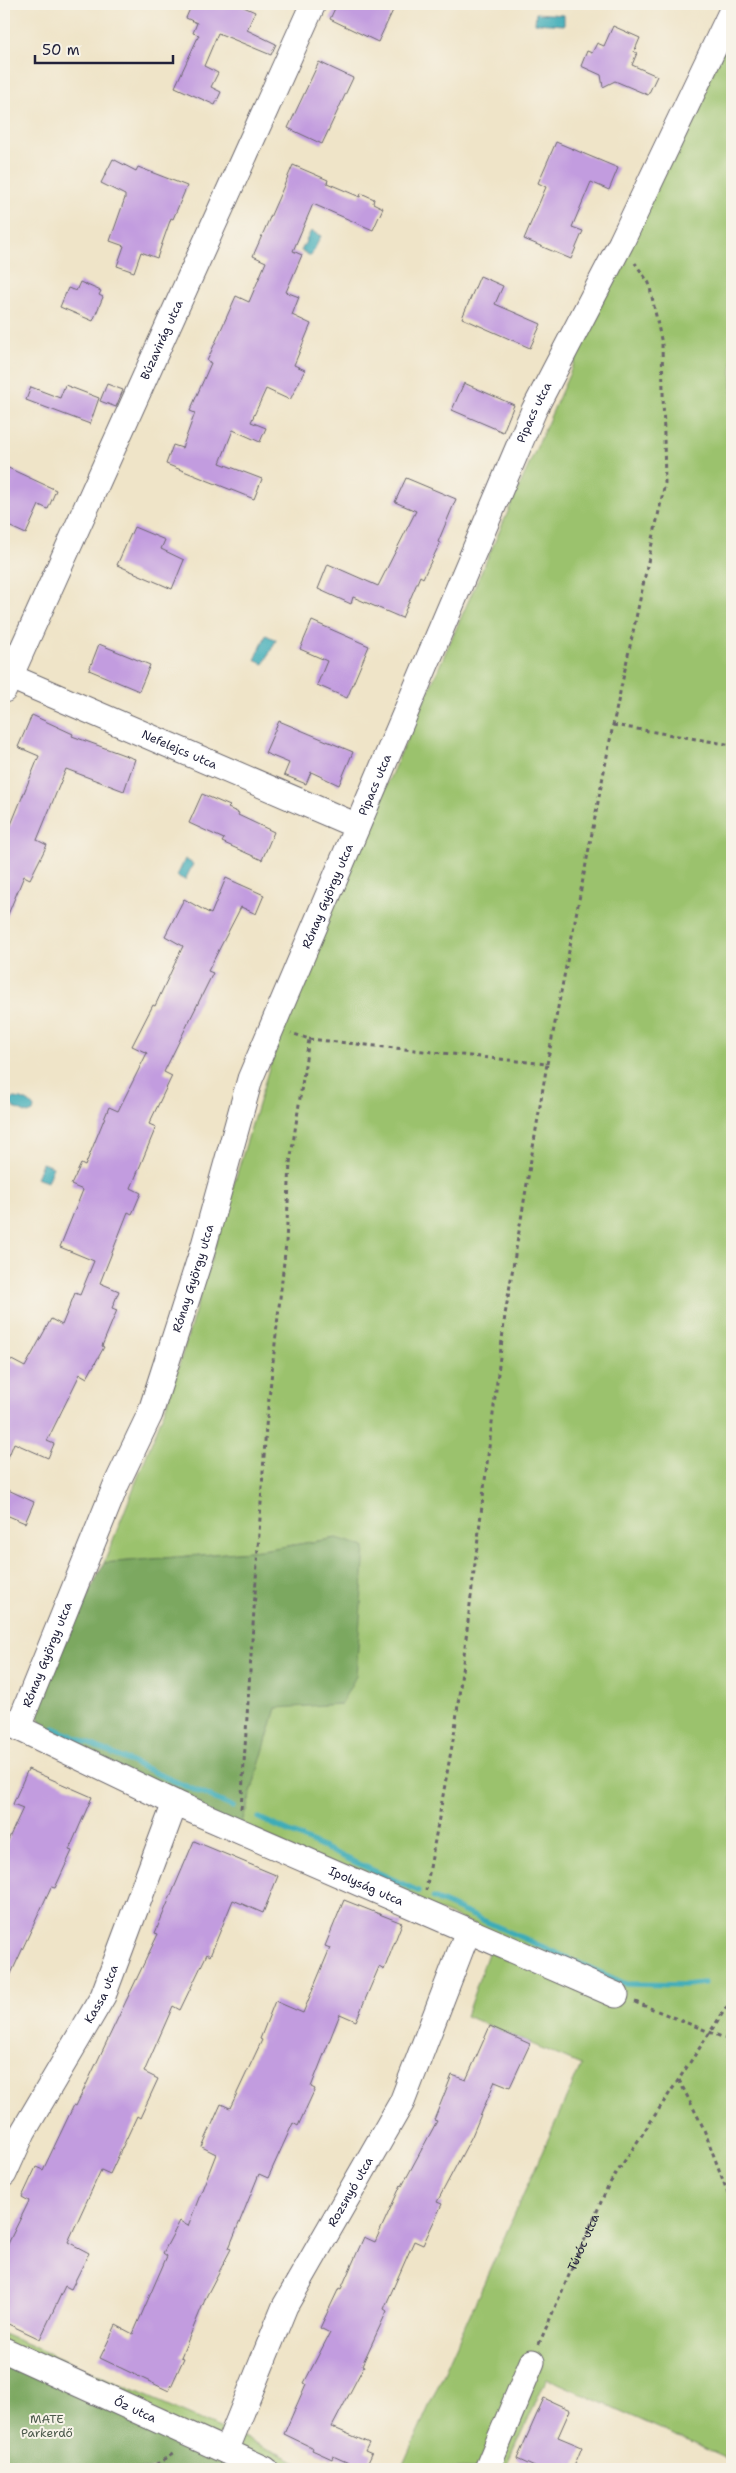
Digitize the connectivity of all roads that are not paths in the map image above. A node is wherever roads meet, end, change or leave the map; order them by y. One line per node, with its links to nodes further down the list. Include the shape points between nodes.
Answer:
1 (313, 4): 3 (street, Búzavirág utca)
2 (732, 10): 4 (street, Pipacs utca, via 622,243 534,410)
3 (6, 680): 4 (street, Nefelejcs utca)
4 (357, 826): 5 (street, Rónay György utca, via 250,1079 202,1252 150,1414)
5 (11, 1724): 6 (street, Ipolyság utca)
6 (175, 1803): 7 (street, Ipolyság utca); 9 (street, Kassa utca, via 103,1996 23,2132)
7 (468, 1931): 8 (street, Ipolyság utca); 12 (street, Rozsnyó utca, via 402,2102 285,2306)
8 (616, 1995)
9 (4, 2174)
10 (4, 2350): 12 (street, Őz utca)
11 (532, 2362): 14 (street)
12 (226, 2451): 13 (street, Őz utca)
13 (265, 2469)
14 (487, 2469)

